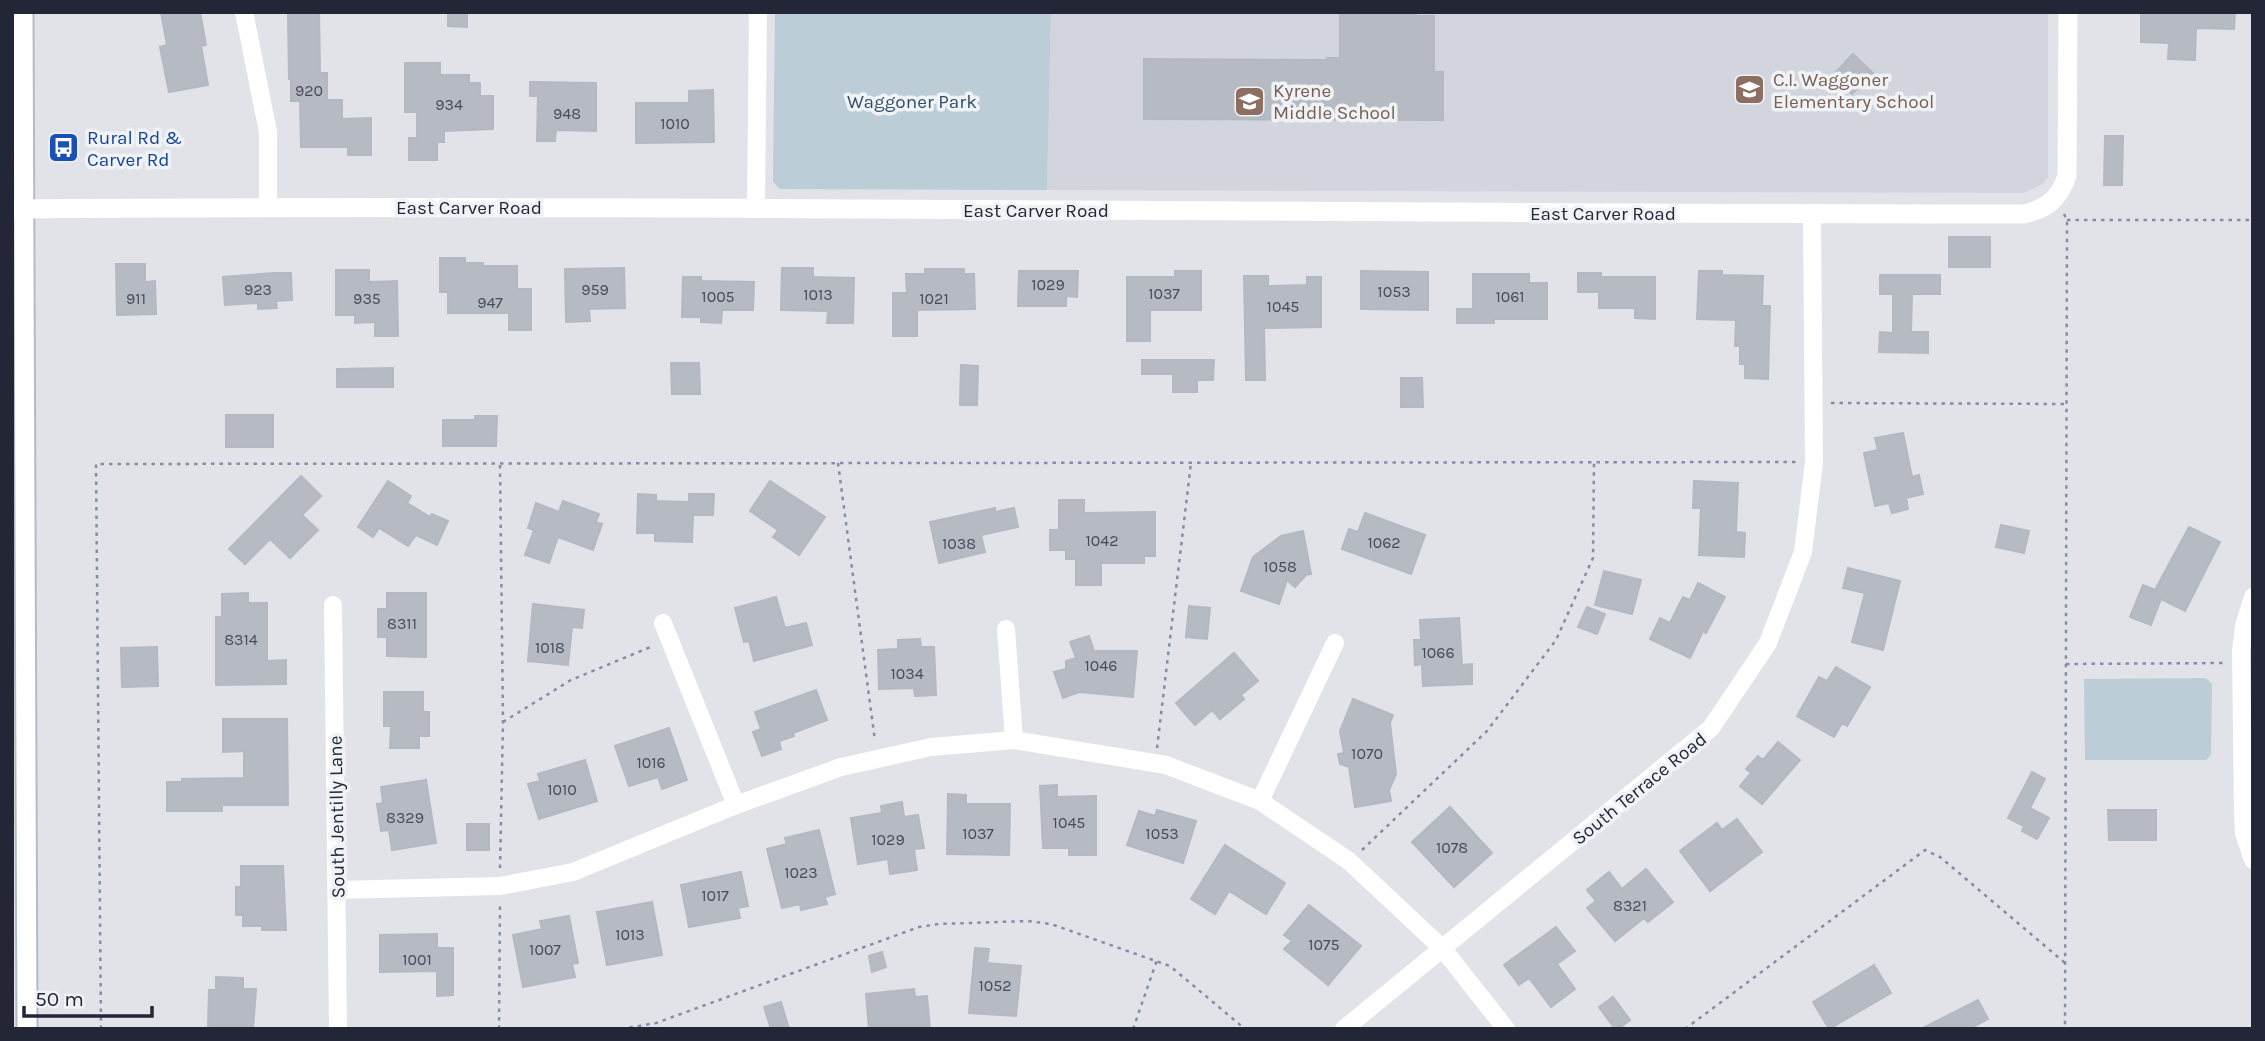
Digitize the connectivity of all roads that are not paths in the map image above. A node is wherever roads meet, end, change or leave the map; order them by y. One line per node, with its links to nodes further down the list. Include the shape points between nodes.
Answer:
1 (23, 12): 7 (street)
2 (243, 12): 5 (street, via 268,132)
3 (758, 12): 6 (street)
4 (2068, 12): 8 (street, East Carver Road, via 2068,165 2062,190 2047,206 2024,214)
5 (268, 206): 6 (street, East Carver Road); 7 (street, East Carver Road)
6 (756, 208): 8 (street, East Carver Road)
7 (18, 209): 20 (street)
8 (1811, 213): 19 (street, South Terrace Road, via 1814,462 1803,552 1768,643 1711,728)
9 (2253, 597): 17 (street, via 2244,626 2241,663 2244,833)
10 (333, 605): 18 (street, South Jentilly Lane)
11 (663, 623): 16 (street)
12 (1006, 629): 14 (street)
13 (1335, 643): 15 (street)
14 (1014, 740): 15 (street, via 1167,765); 16 (street, via 931,747 841,766)
15 (1260, 801): 19 (street, via 1349,861)
16 (736, 805): 18 (street, via 573,872 500,886)
17 (2253, 860)
18 (337, 890): 21 (street, South Jentilly Lane)
19 (1443, 949): 22 (street, South Terrace Road); 23 (street)
20 (27, 1029)
21 (338, 1029)
22 (1344, 1029)
23 (1506, 1029)

